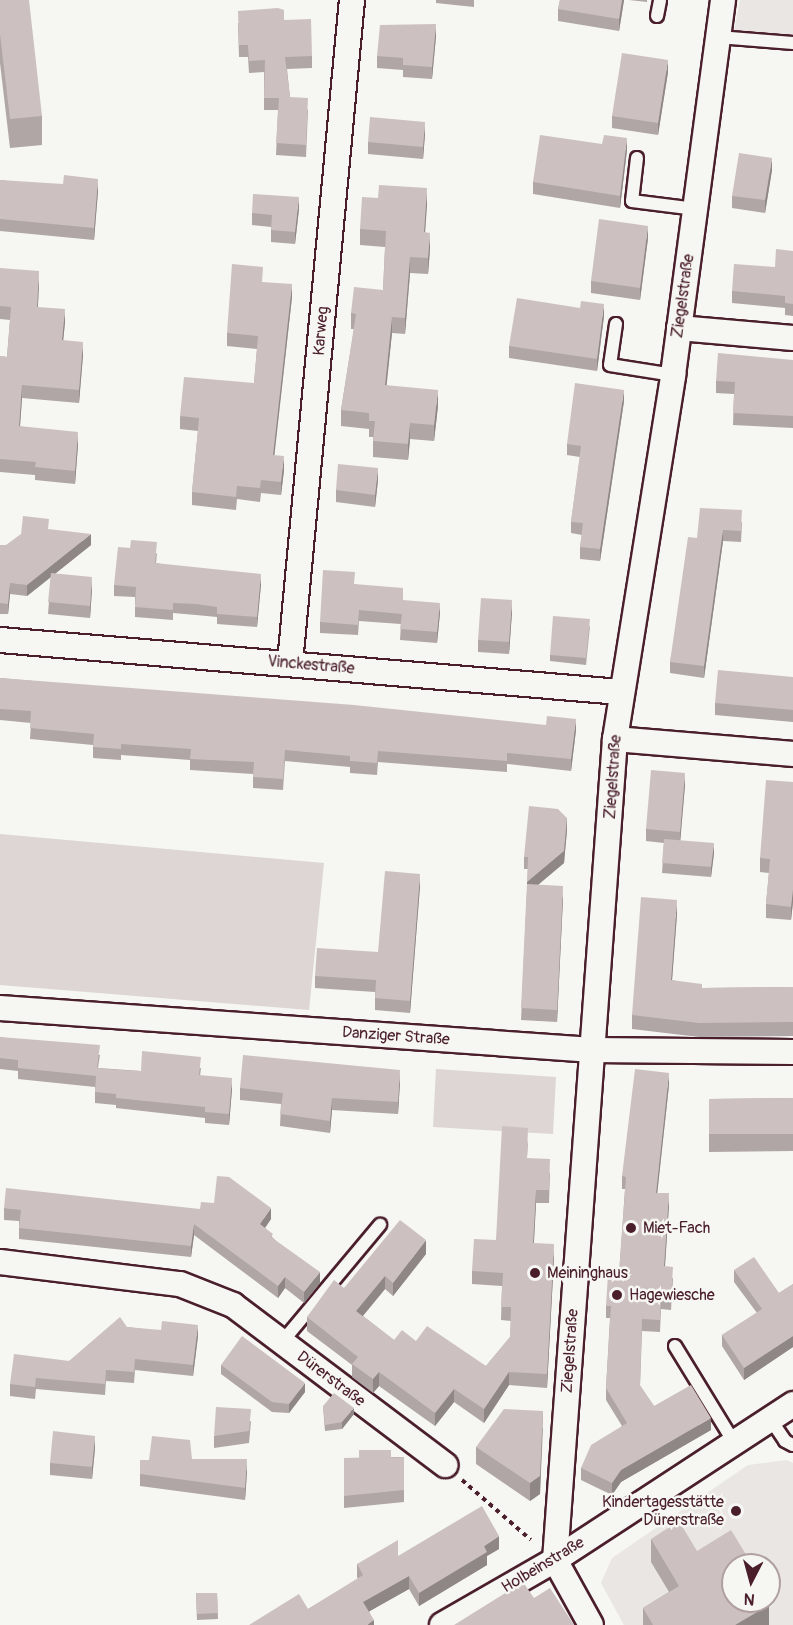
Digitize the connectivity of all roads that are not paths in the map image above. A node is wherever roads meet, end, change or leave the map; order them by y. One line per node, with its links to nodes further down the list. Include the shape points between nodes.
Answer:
1 (352, 0): 14 (street, Karweg)
2 (660, 0): 4 (lane)
3 (723, 0): 5 (street, Ziegelstraße)
4 (657, 16)
5 (718, 37): 6 (lane); 8 (street, Ziegelstraße)
6 (793, 44)
7 (637, 158): 8 (lane, via 632,201)
8 (695, 209): 10 (street, Ziegelstraße)
9 (616, 324): 12 (lane, via 610,365)
10 (679, 328): 11 (street); 12 (street, Ziegelstraße)
11 (793, 338)
12 (673, 375): 15 (street, Ziegelstraße, via 634,638)
13 (0, 640): 14 (street, Vinckestraße)
14 (290, 663): 15 (street, Vinckestraße)
15 (621, 692): 16 (street, Ziegelstraße)
16 (615, 739): 17 (street); 19 (street, Ziegelstraße)
17 (793, 754)
18 (0, 1008): 19 (street, Danziger Straße)
19 (593, 1050): 20 (street, Danziger Straße); 30 (street, Ziegelstraße)
20 (793, 1052)
21 (380, 1226): 23 (lane)
22 (0, 1262): 23 (street, Dürerstraße, via 180,1284 233,1305)
23 (282, 1342): 29 (street, Dürerstraße)
24 (675, 1346): 27 (lane)
25 (793, 1404): 26 (street, Holbeinstraße)
26 (771, 1420): 27 (street, Holbeinstraße); 28 (lane, via 785,1441)
27 (735, 1444): 30 (street, Holbeinstraße)
28 (793, 1445)
29 (445, 1465)
30 (555, 1560): 31 (street, Holbeinstraße); 32 (street)
31 (441, 1625)
32 (591, 1625)

